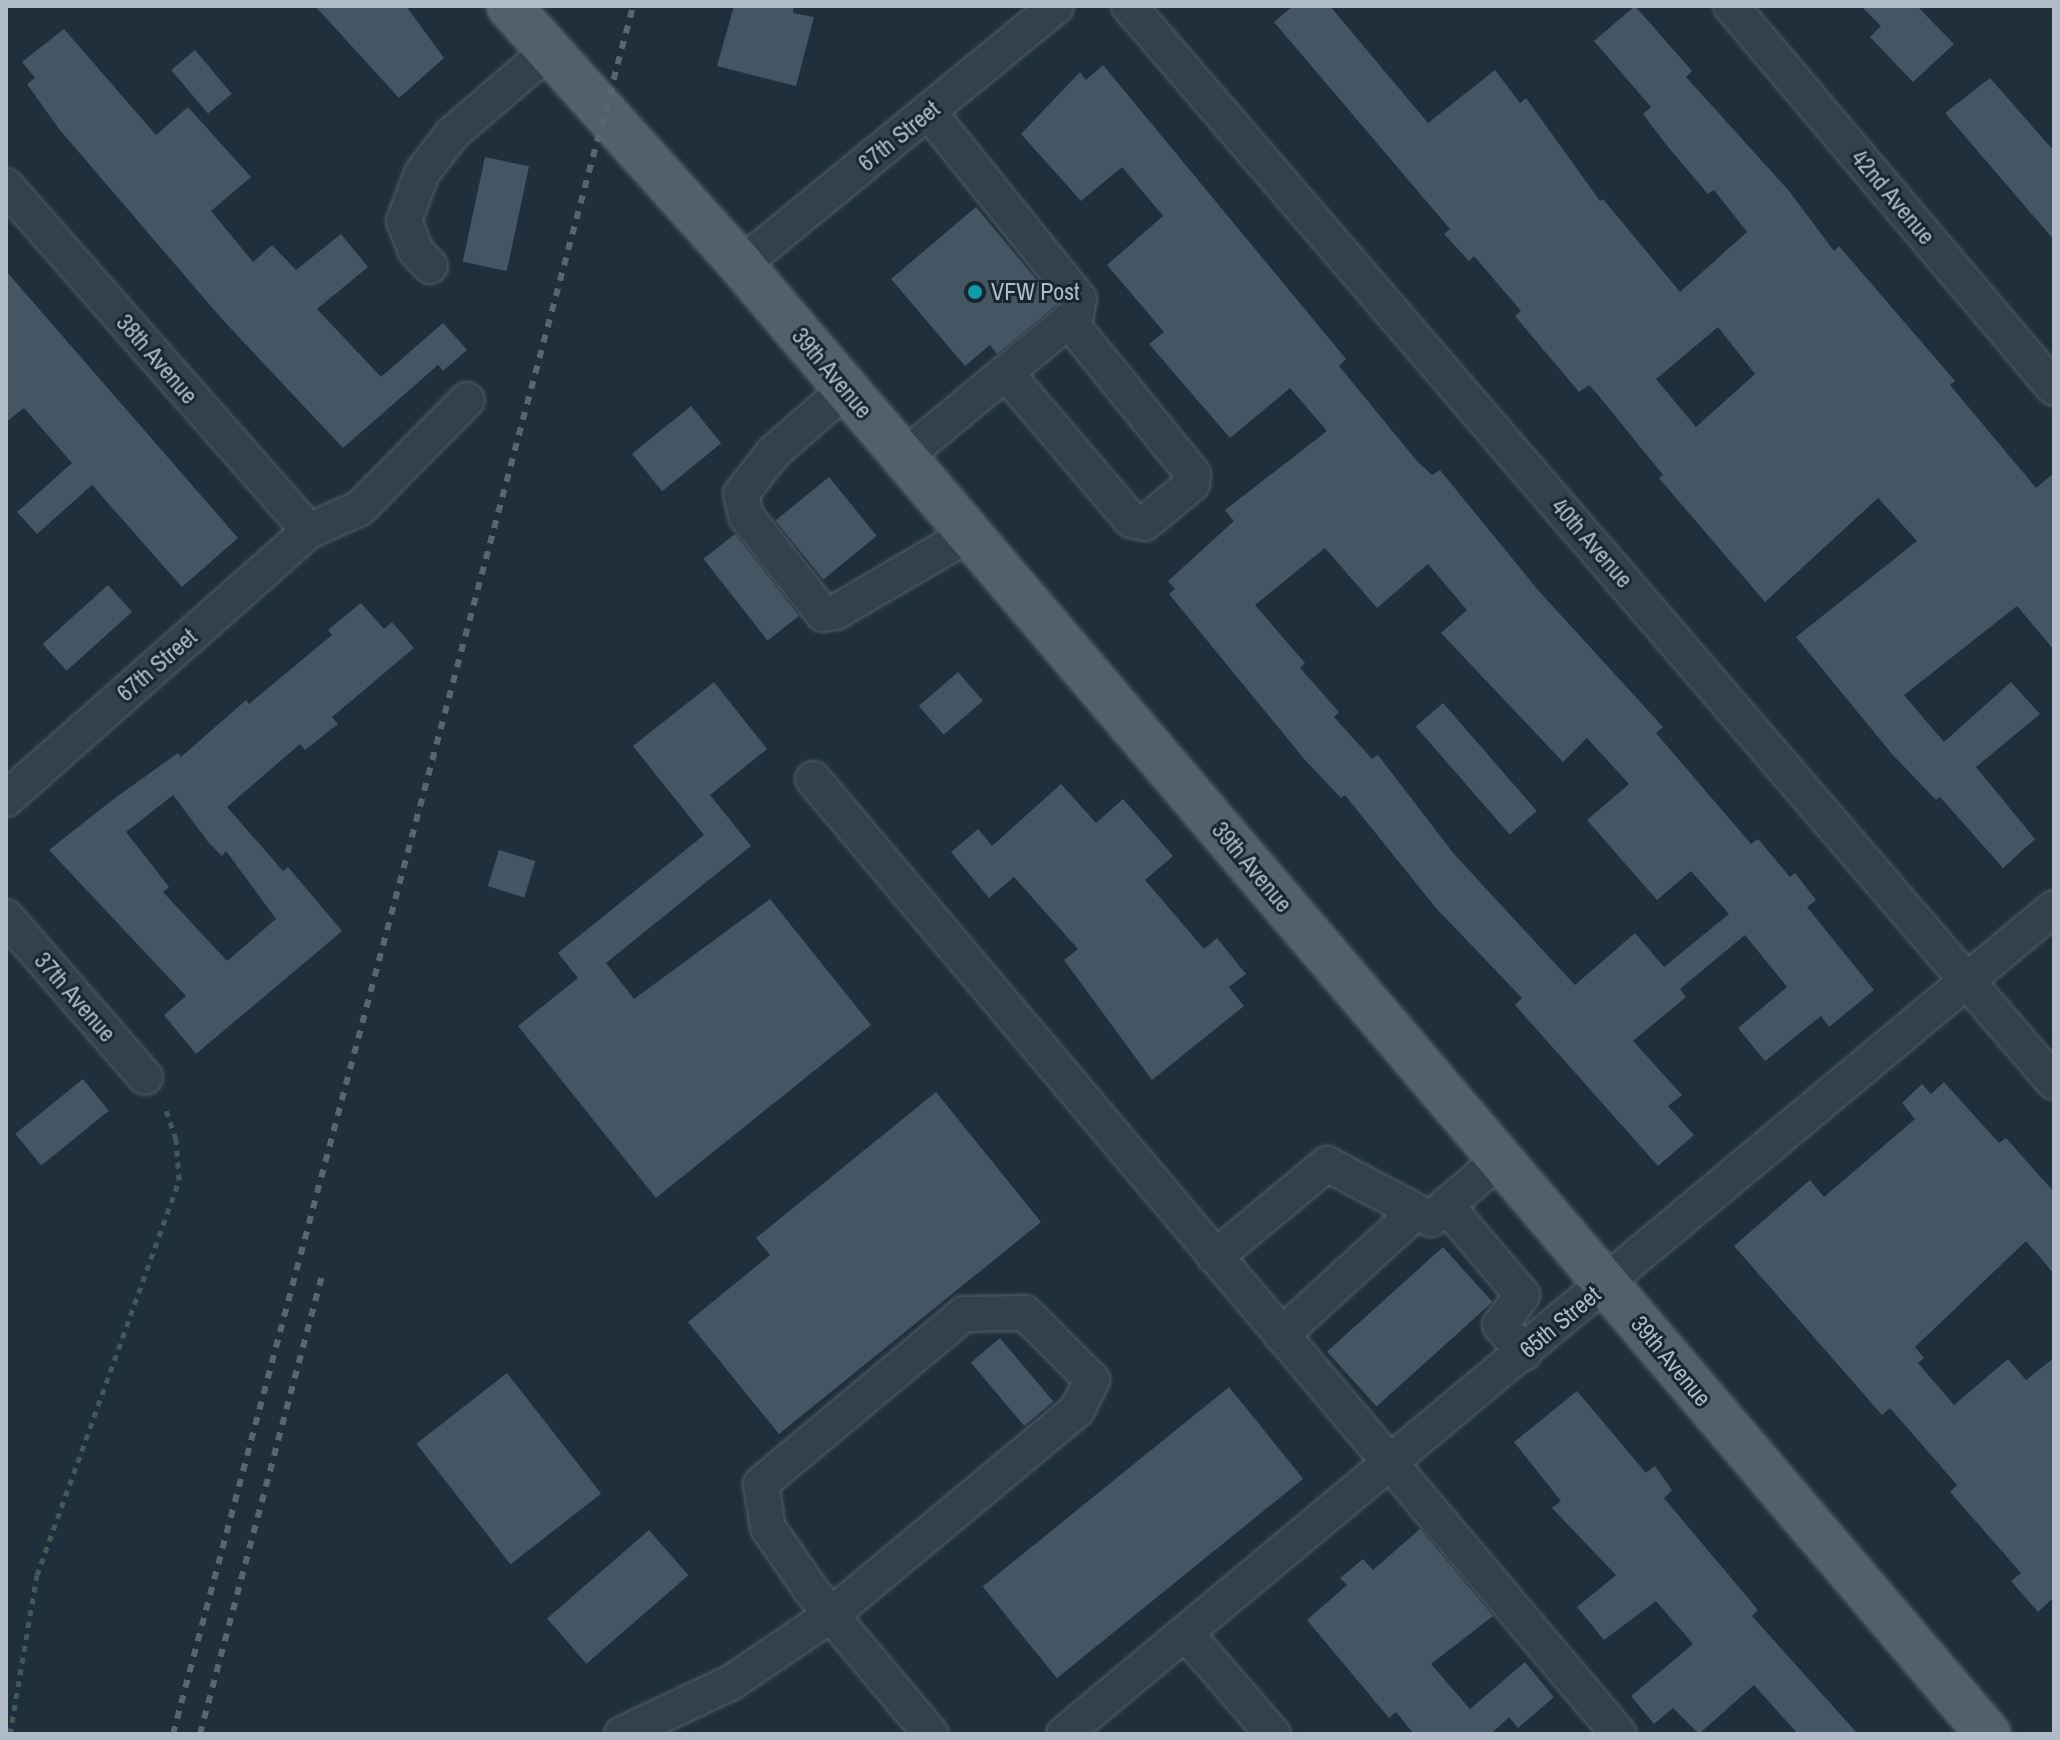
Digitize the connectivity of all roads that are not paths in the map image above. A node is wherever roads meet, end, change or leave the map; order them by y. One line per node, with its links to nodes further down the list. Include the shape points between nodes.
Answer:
1 (509, 6): 5 (main road, 39th Avenue)
2 (1056, 6): 6 (street, 67th Street)
3 (1129, 6): 22 (street, 40th Avenue)
4 (1731, 6): 12 (street, 42nd Avenue)
5 (548, 51): 8 (main road, 39th Avenue); 9 (street, via 444,141 422,173 404,221 416,251)
6 (928, 111): 8 (street, 67th Street); 10 (street, via 1079,299 1076,314)
7 (6, 186): 16 (street, 38th Avenue)
8 (741, 265): 13 (main road, 39th Avenue)
9 (430, 266)
10 (1068, 320): 11 (street); 11 (street, via 1193,474 1192,484 1145,523 1131,520)
11 (1006, 373): 15 (street)
12 (2054, 388)
13 (846, 389): 15 (main road, 39th Avenue); 17 (street, via 773,453 741,494 746,516 823,614 836,612)
14 (467, 400): 16 (street, 67th Street, via 360,508)
15 (904, 457): 17 (main road, 39th Avenue)
16 (309, 531): 19 (street, 67th Street)
17 (969, 534): 25 (main road, 39th Avenue)
18 (813, 779): 27 (street)
19 (6, 799)
20 (2054, 908): 22 (street, 65th Street)
21 (6, 917): 23 (street, 37th Avenue)
22 (1969, 981): 24 (street, 40th Avenue); 28 (street, 65th Street)
23 (145, 1077)
24 (2054, 1082)
25 (1500, 1159): 26 (street); 28 (main road, 39th Avenue)
26 (1431, 1209): 27 (street, via 1327,1164); 29 (street); 30 (street, via 1522,1295 1500,1325)
27 (1215, 1257): 29 (street)
28 (1606, 1284): 30 (street, 65th Street); 39 (main road, 39th Avenue)
29 (1281, 1335): 31 (street)
30 (1524, 1353): 31 (street, 65th Street)
31 (1390, 1465): 33 (street, 65th Street); 38 (street)
32 (831, 1615): 32 (street, via 768,1528 761,1484 964,1314 1025,1313 1092,1380 1077,1410); 34 (street, via 732,1682); 35 (street)
33 (1187, 1635): 36 (street, 65th Street); 37 (street)
34 (622, 1734)
35 (931, 1734)
36 (1064, 1734)
37 (1273, 1734)
38 (1619, 1734)
39 (1988, 1734)

